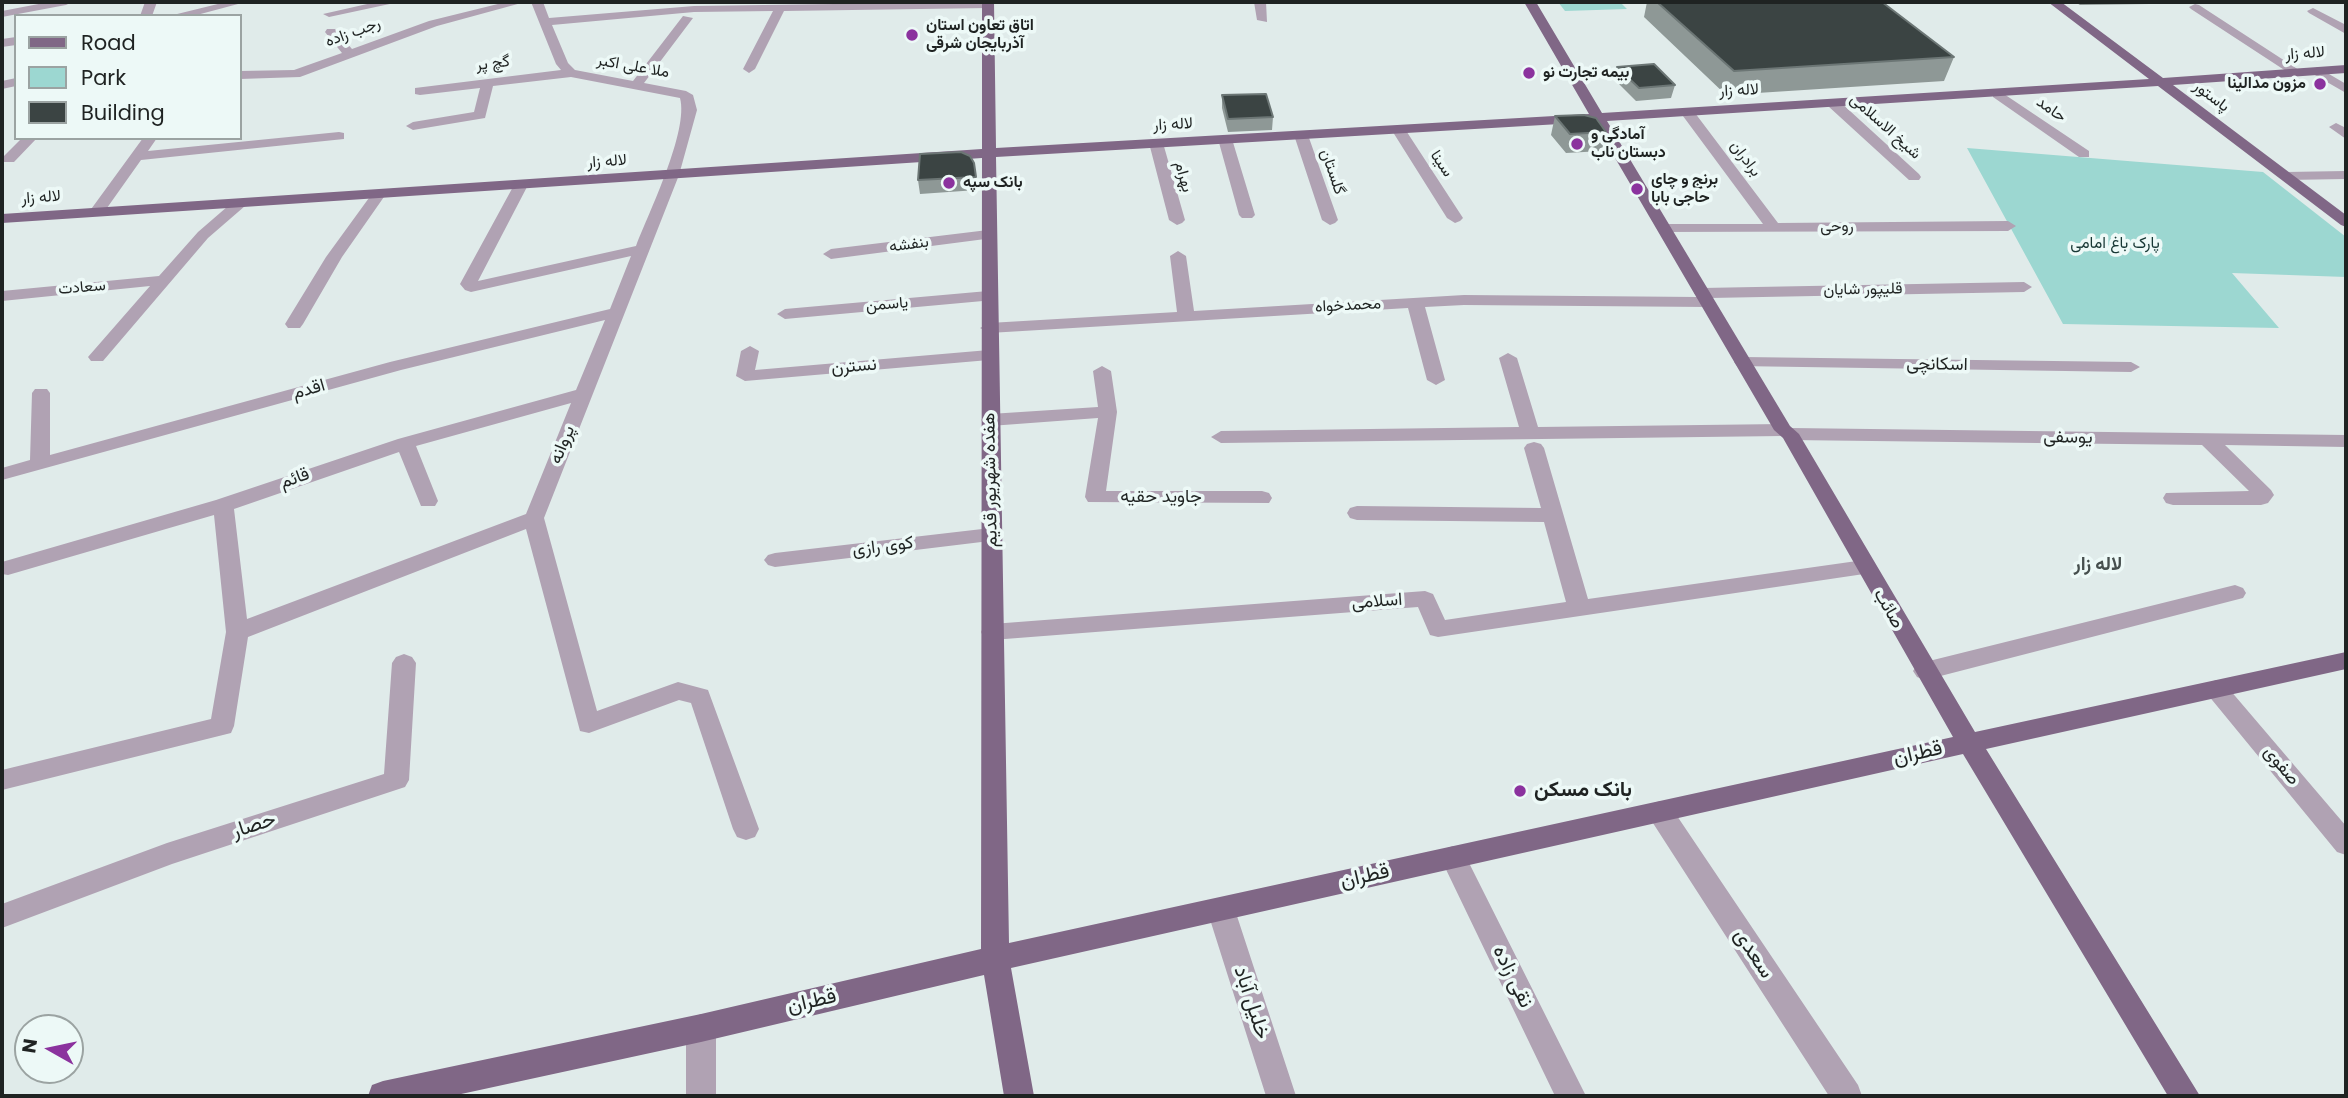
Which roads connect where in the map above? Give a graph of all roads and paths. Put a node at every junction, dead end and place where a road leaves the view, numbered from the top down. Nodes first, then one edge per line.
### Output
1 (66, 2) edge
2 (393, 2) edge
3 (519, 2) edge
4 (537, 2) edge
5 (642, 2) edge
6 (1260, 2) edge
7 (1530, 2) edge
8 (2054, 2) edge
9 (988, 3) edge
10 (232, 4) dead end
11 (827, 4) edge
12 (737, 5) edge
13 (2195, 7) dead end
14 (779, 8) junction
15 (2313, 11) dead end
16 (633, 13) junction
17 (2, 14) edge
18 (184, 14) edge
19 (329, 14) dead end
20 (687, 18) dead end
21 (1263, 20) dead end
22 (547, 22) junction
23 (2346, 30) edge
24 (331, 32) dead end
25 (349, 53) junction
26 (749, 69) dead end
27 (2346, 69) edge
28 (2317, 71) junction
29 (2295, 72) junction
30 (571, 73) junction
31 (242, 75) edge
32 (2161, 81) junction
33 (488, 82) junction
34 (637, 84) junction
35 (2346, 89) edge
36 (420, 91) dead end
37 (1998, 94) junction
38 (1833, 103) junction
39 (1687, 112) junction
40 (1599, 117) junction
41 (412, 125) dead end
42 (1398, 129) junction
43 (1301, 135) junction
44 (339, 136) dead end
45 (1225, 139) junction
46 (28, 140) edge
47 (149, 140) edge
48 (1156, 144) junction
49 (987, 153) junction
50 (2084, 154) dead end
51 (138, 156) junction
52 (9, 159) dead end
53 (672, 175) junction
54 (2346, 175) edge
55 (2286, 176) junction
56 (1914, 177) dead end
57 (521, 185) junction
58 (379, 194) junction
59 (240, 203) junction
60 (97, 212) junction
61 (1247, 215) dead end
62 (2, 218) edge
63 (1455, 218) dead end
64 (1177, 220) dead end
65 (1330, 220) dead end
66 (2346, 222) edge
67 (2008, 226) dead end
68 (1774, 228) junction
69 (1666, 229) junction
70 (988, 235) junction
71 (642, 248) junction
72 (831, 254) dead end
73 (1178, 256) dead end
74 (163, 281) junction
75 (2024, 287) dead end
76 (2, 296) edge
77 (988, 296) junction
78 (1704, 297) junction
79 (1415, 302) junction
80 (618, 312) junction
81 (785, 314) dead end
82 (1186, 316) junction
83 (294, 324) dead end
84 (989, 328) junction
85 (750, 352) dead end
86 (989, 355) junction
87 (97, 357) dead end
88 (1508, 358) dead end
89 (1743, 362) junction
90 (2131, 368) dead end
91 (1102, 371) dead end
92 (1436, 380) dead end
93 (41, 393) dead end
94 (583, 394) junction
95 (1108, 412) junction
96 (990, 420) junction
97 (1787, 432) junction
98 (1221, 438) dead end
99 (2207, 439) junction
100 (1532, 441) junction
101 (2346, 441) edge
102 (405, 443) junction
103 (40, 462) junction
104 (2, 474) edge
105 (1262, 498) dead end
106 (2173, 498) dead end
107 (428, 501) dead end
108 (223, 505) junction
109 (1357, 513) dead end
110 (1553, 515) junction
111 (534, 518) junction
112 (991, 535) junction
113 (775, 560) dead end
114 (1864, 567) junction
115 (8, 568) dead end
116 (2235, 593) dead end
117 (1579, 608) junction
118 (237, 632) junction
119 (992, 632) junction
120 (2346, 660) edge
121 (404, 663) dead end
122 (1925, 671) junction
123 (2216, 689) junction
124 (1968, 743) junction
125 (2, 780) edge
126 (1660, 812) junction
127 (746, 830) dead end
128 (2346, 844) edge
129 (1453, 857) junction
130 (1221, 910) junction
131 (2, 916) edge
132 (995, 958) junction
133 (701, 1028) junction
134 (401, 1094) edge
135 (701, 1096) edge
136 (1019, 1096) edge
137 (1281, 1096) edge
138 (1571, 1096) edge
139 (1847, 1096) edge
140 (2185, 1096) edge

1 - 17 street
2 - 19 street
3 - 25 street, رجب زاده
4 - 22 street, ملا علی اکبر
5 - 16 street
6 - 21 street
7 - 40 main road, صائب
8 - 32 main road, پاستور
9 - 11 street
9 - 49 main road, هفده شهریور قدیم
10 - 18 street
11 - 14 street
12 - 14 street
12 - 16 street
13 - 29 street
14 - 26 street
15 - 23 street
16 - 22 street
20 - 34 street
22 - 30 street, ملا علی اکبر
24 - 25 street
25 - 31 street, رجب زاده
27 - 28 main road, لاله زار
28 - 29 main road, لاله زار
28 - 35 street
29 - 32 main road, لاله زار
30 - 33 street, گچ پر
30 - 34 street, ملا علی اکبر
32 - 37 main road, لاله زار
32 - 55 main road, پاستور
33 - 36 street, گچ پر
33 - 41 street
34 - 53 street, ملا علی اکبر
37 - 38 main road, لاله زار
37 - 50 street, حامد
38 - 39 main road, لاله زار
38 - 56 street, شیخ الاسلامی
39 - 40 main road, لاله زار
39 - 68 street, برادران
40 - 42 main road, لاله زار
40 - 69 main road, صائب
42 - 43 main road, لاله زار
42 - 63 street, سینا
43 - 45 main road, لاله زار
43 - 65 street, گلستان
44 - 51 street
45 - 48 main road, لاله زار
45 - 61 street
46 - 52 street
47 - 51 street
48 - 49 main road, لاله زار
48 - 64 street, بهرام
49 - 53 main road, لاله زار
49 - 70 main road, هفده شهریور قدیم
51 - 60 street
53 - 57 main road, لاله زار
53 - 71 street, پروانه
54 - 55 street
55 - 66 main road, پاستور
57 - 58 main road, لاله زار
57 - 71 street
58 - 59 main road, لاله زار
58 - 83 street
59 - 60 main road, لاله زار
59 - 74 street
60 - 62 main road, لاله زار
67 - 68 street, روحی
68 - 69 street, روحی
69 - 78 main road, صائب
70 - 72 street, بنفشه
70 - 77 main road, هفده شهریور قدیم
71 - 80 street, پروانه
73 - 82 street
74 - 76 street, سعادت
74 - 87 street
75 - 78 street, قلیپور شایان
77 - 81 street, یاسمن
77 - 84 main road, هفده شهریور قدیم
78 - 79 street, محمدخواه
78 - 89 main road, صائب
79 - 82 street, محمدخواه
79 - 92 street
80 - 94 street, پروانه
80 - 103 street, اقدم
82 - 84 street, محمدخواه
84 - 86 main road, هفده شهریور قدیم
85 - 86 street, نسترن
86 - 96 main road, هفده شهریور قدیم
88 - 100 street
89 - 90 street, اسکانچی
89 - 97 main road, صائب
91 - 95 street
93 - 103 street
94 - 102 street, قائم
94 - 111 street, پروانه
95 - 96 street
95 - 105 street, جاوید حقیه
96 - 112 main road, هفده شهریور قدیم
97 - 99 street, یوسفی
97 - 100 street, یوسفی
97 - 114 main road, صائب
98 - 100 street, یوسفی
99 - 101 street, یوسفی
99 - 106 street
100 - 110 street
102 - 107 street
102 - 108 street, قائم
103 - 104 street, اقدم
108 - 115 street, قائم
108 - 118 street
109 - 110 street
110 - 117 street
111 - 118 street
111 - 127 street
112 - 113 street, کوی رازی
112 - 119 main road, هفده شهریور قدیم
114 - 117 street, اسلامی
114 - 122 main road, صائب
116 - 122 street
117 - 119 street, اسلامی
118 - 125 street
119 - 132 main road, هفده شهریور قدیم
120 - 123 main road, قطران
121 - 131 street, حصار
122 - 124 main road, صائب
123 - 124 main road, قطران
123 - 128 street, صفوی
124 - 126 main road, قطران
124 - 140 main road, صائب
126 - 129 main road, قطران
126 - 139 street, سعدی
129 - 130 main road, قطران
129 - 138 street, نقی زاده
130 - 132 main road, قطران
130 - 137 street, خلیل آباد
132 - 133 main road, قطران
132 - 136 main road, هفده شهریور قدیم
133 - 134 main road, قطران
133 - 135 street

